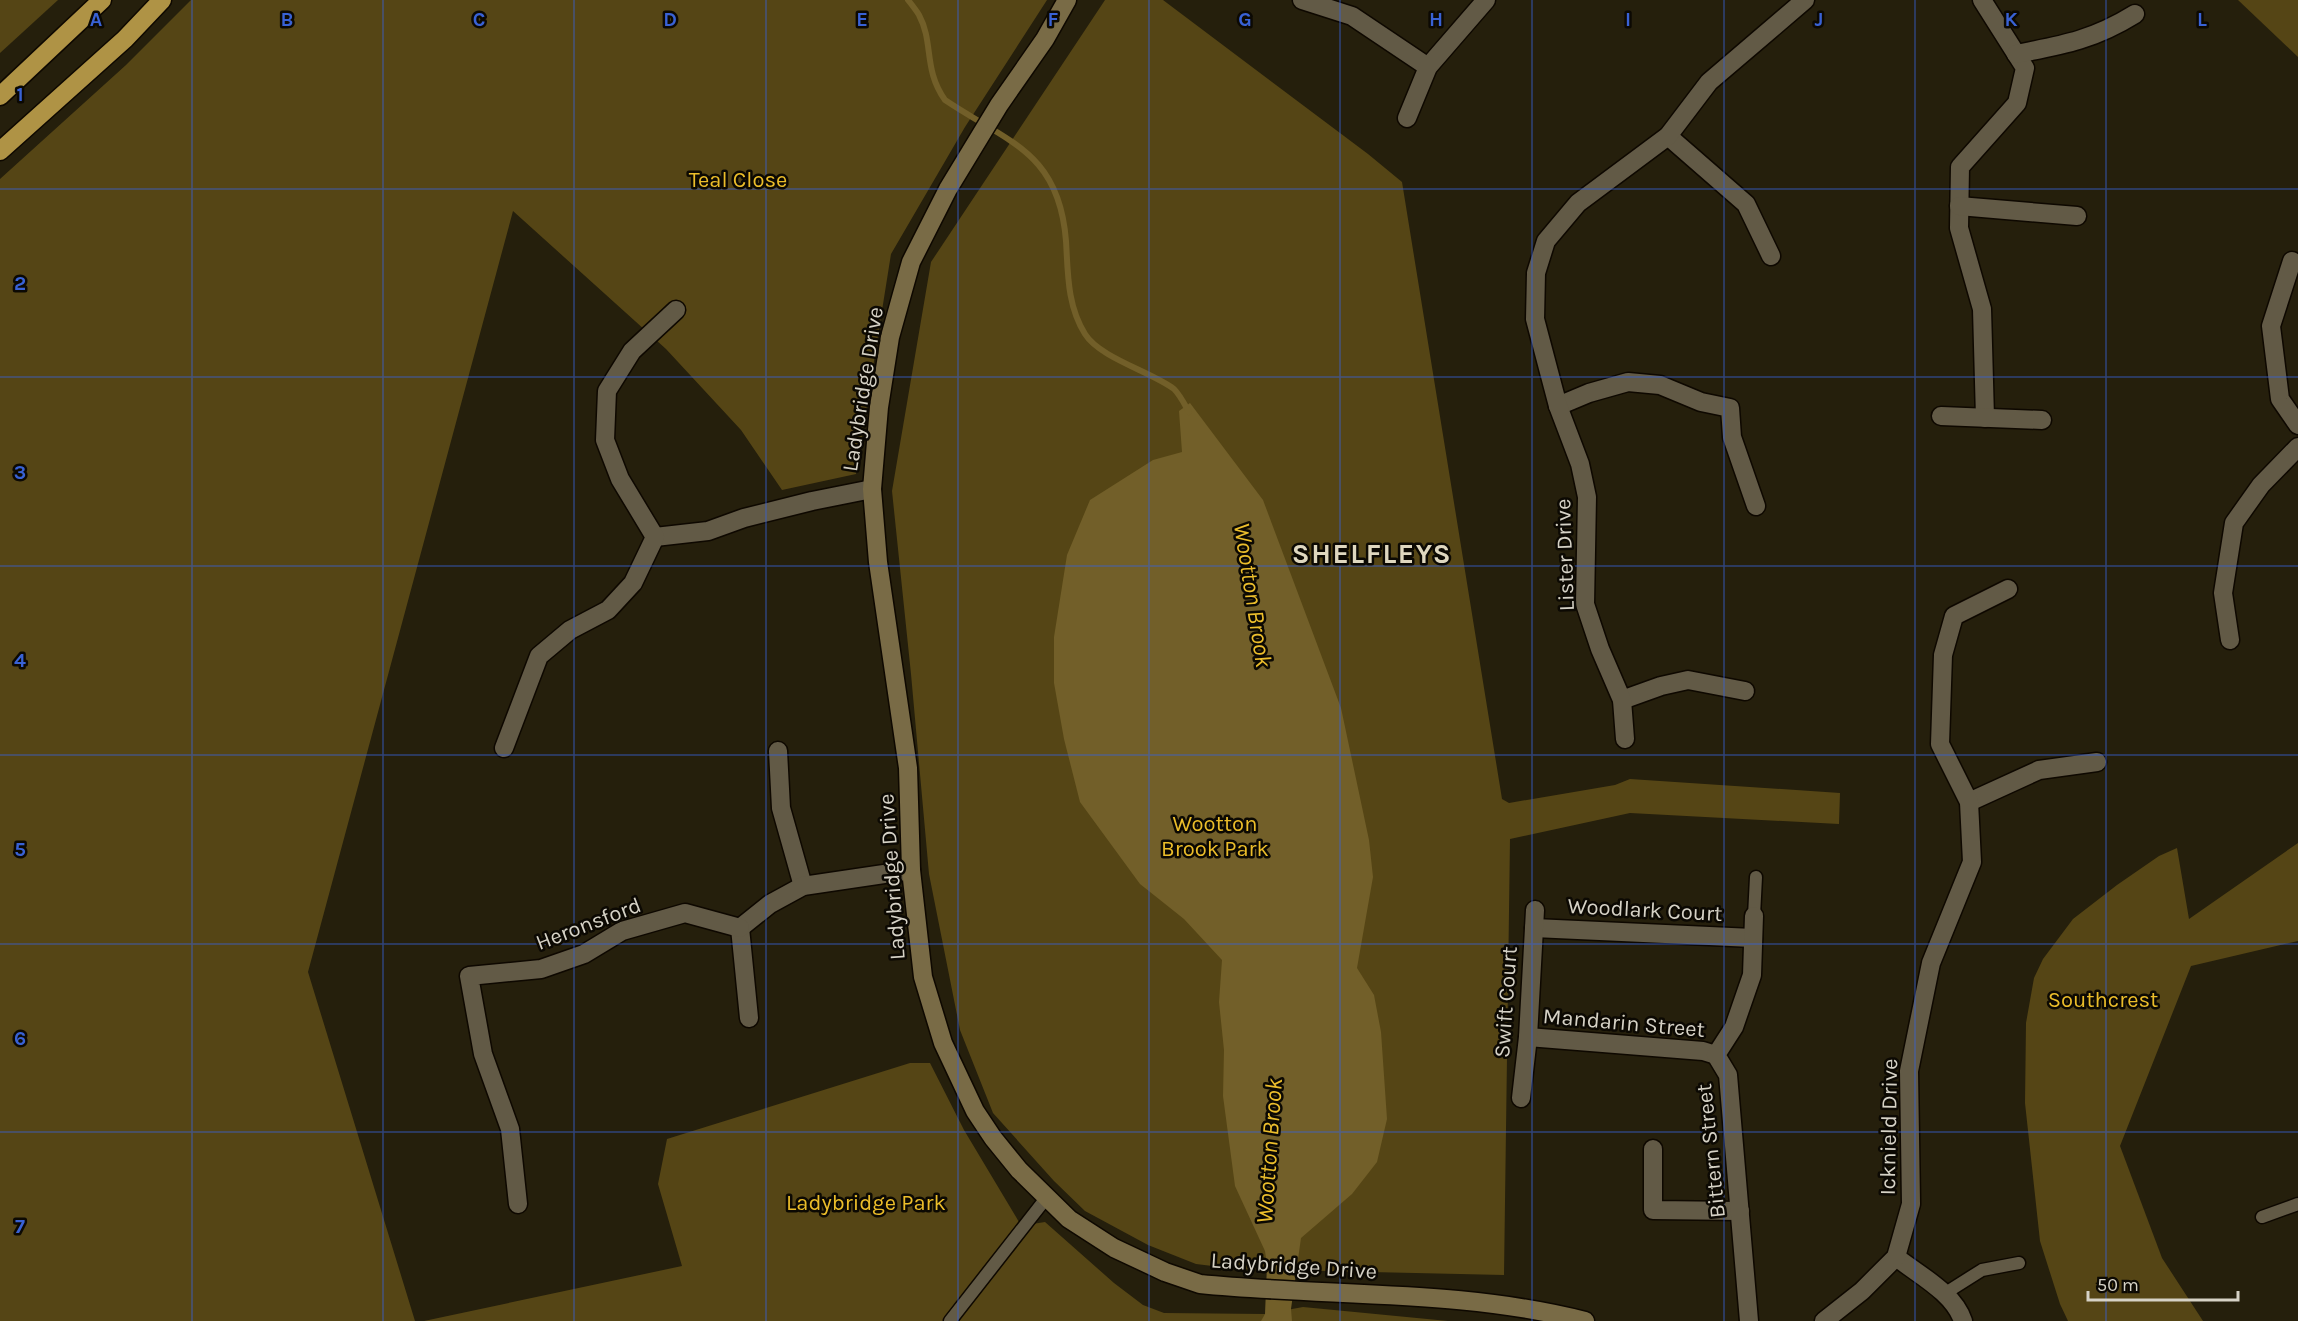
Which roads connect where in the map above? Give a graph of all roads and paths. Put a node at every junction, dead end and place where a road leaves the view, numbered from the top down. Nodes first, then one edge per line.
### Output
1 (102, 0) edge
2 (162, 0) edge
3 (1067, 0) edge
4 (1302, 0) edge
5 (1486, 0) edge
6 (1982, 0) edge
7 (1801, 1) edge
8 (2135, 14) dead end
9 (2016, 54) junction
10 (1428, 67) junction
11 (0, 96) edge
12 (1407, 118) dead end
13 (1668, 136) junction
14 (0, 151) edge
15 (1959, 206) junction
16 (2077, 216) dead end
17 (1771, 256) dead end
18 (2292, 261) dead end
19 (676, 310) dead end
20 (1558, 406) junction
21 (1941, 416) dead end
22 (1985, 418) junction
23 (2042, 420) dead end
24 (2298, 425) edge
25 (2298, 447) edge
26 (872, 489) junction
27 (1756, 506) dead end
28 (655, 537) junction
29 (2008, 590) dead end
30 (2230, 640) dead end
31 (1745, 691) dead end
32 (1622, 700) junction
33 (1625, 739) dead end
34 (504, 748) dead end
35 (778, 751) dead end
36 (2097, 762) dead end
37 (1969, 802) junction
38 (911, 870) junction
39 (1756, 877) dead end
40 (803, 886) junction
41 (1754, 916) joint
42 (1535, 919) joint
43 (740, 928) junction
44 (1753, 938) junction
45 (749, 1018) dead end
46 (1527, 1037) junction
47 (1716, 1055) junction
48 (1521, 1098) dead end
49 (1653, 1149) dead end
50 (1047, 1197) junction
51 (518, 1204) dead end
52 (2298, 1204) edge
53 (1740, 1211) junction
54 (2262, 1217) dead end
55 (1896, 1257) junction
56 (2019, 1263) dead end
57 (1944, 1294) junction
58 (950, 1321) edge
59 (1585, 1321) edge
60 (1749, 1321) edge
61 (1826, 1321) edge
62 (1963, 1321) edge

1 - 11 highway
2 - 14 highway
3 - 26 street, Ladybridge Drive
4 - 10 street
5 - 10 street
6 - 9 street
7 - 13 street, Lister Drive
8 - 9 street
9 - 15 street
10 - 12 street
13 - 17 street
13 - 20 street, Lister Drive
15 - 16 street
15 - 22 street
18 - 24 street
19 - 28 street
20 - 27 street
20 - 32 street, Lister Drive
21 - 22 street
22 - 23 street
25 - 30 street
26 - 28 street
26 - 38 street, Ladybridge Drive
28 - 34 street
29 - 37 street, Icknield Drive
31 - 32 street
32 - 33 street, Lister Drive
35 - 40 street
36 - 37 street
37 - 55 street, Icknield Drive
38 - 40 street
38 - 50 street, Ladybridge Drive
39 - 41 lane
40 - 43 street
41 - 44 street, Bittern Street
42 - 44 street, Woodlark Court
42 - 46 street, Swift Court
43 - 45 street
43 - 51 street, Heronsford
44 - 47 street, Bittern Street
46 - 47 street, Mandarin Street
46 - 48 street, Swift Court
47 - 53 street, Bittern Street
49 - 53 street
50 - 58 lane
50 - 59 street, Ladybridge Drive
52 - 54 lane
53 - 60 street, Bittern Street
55 - 57 street
55 - 61 street, Icknield Drive
56 - 57 lane
57 - 62 street

